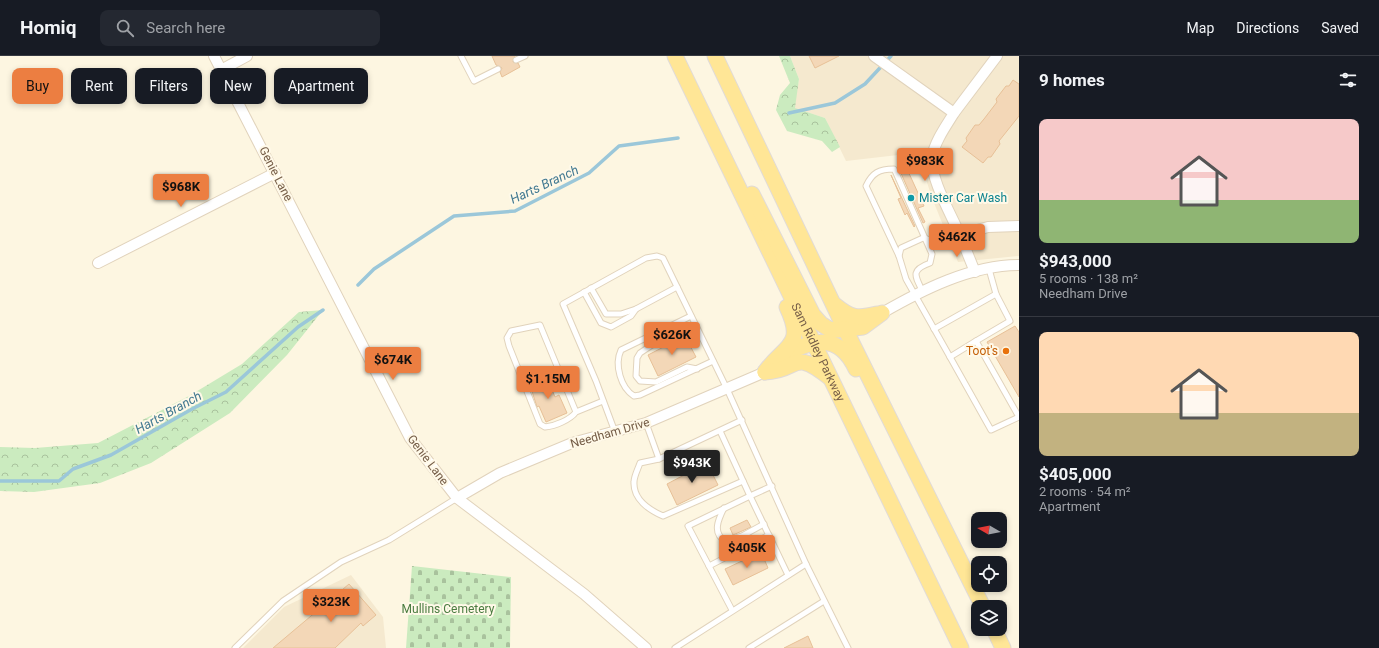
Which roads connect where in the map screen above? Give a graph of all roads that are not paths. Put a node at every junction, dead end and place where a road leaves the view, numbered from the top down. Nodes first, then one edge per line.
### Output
1 (214, 56) edge
2 (247, 56) edge
3 (461, 56) edge
4 (525, 56) edge
5 (675, 56) edge
6 (715, 56) edge
7 (997, 56) edge
8 (874, 57) edge
9 (516, 60) dead end
10 (220, 68) edge
11 (225, 68) edge
12 (498, 69) dead end
13 (239, 104) edge
14 (954, 112) junction
15 (275, 173) junction
16 (732, 174) junction
17 (1019, 226) edge
18 (960, 235) junction
19 (927, 239) junction
20 (899, 256) junction
21 (98, 263) dead end
22 (1019, 265) edge
23 (989, 270) junction
24 (975, 272) junction
25 (677, 286) junction
26 (591, 288) junction
27 (584, 292) junction
28 (919, 293) junction
29 (996, 294) junction
30 (833, 304) junction
31 (636, 309) junction
32 (882, 313) junction
33 (691, 316) junction
34 (934, 328) junction
35 (845, 329) junction
36 (656, 332) junction
37 (976, 341) junction
38 (814, 342) junction
39 (780, 356) junction
40 (950, 357) junction
41 (713, 361) junction
42 (697, 369) junction
43 (765, 372) junction
44 (831, 379) junction
45 (727, 389) junction
46 (603, 401) junction
47 (576, 412) junction
48 (1019, 417) edge
49 (742, 420) junction
50 (646, 423) junction
51 (720, 431) junction
52 (614, 432) junction
53 (659, 460) junction
54 (743, 481) junction
55 (772, 486) junction
56 (925, 489) junction
57 (750, 496) junction
58 (457, 498) junction
59 (724, 508) junction
60 (764, 524) junction
61 (769, 535) junction
62 (806, 564) junction
63 (709, 566) junction
64 (788, 575) junction
65 (980, 600) edge
66 (824, 601) junction
67 (732, 610) junction
68 (998, 636) edge
69 (1003, 647) edge
70 (235, 648) edge
71 (646, 648) edge
72 (675, 648) edge
73 (749, 648) edge
74 (848, 648) edge
75 (961, 648) edge

1 - 10 street, Genie Lane
2 - 11 street
3 - 12 lane
4 - 9 lane
5 - 16 main road, Sam Ridley Parkway
6 - 30 main road
7 - 14 street
8 - 14 street
13 - 15 street, Genie Lane
14 - 18 street
15 - 21 street
15 - 58 street, Genie Lane
16 - 35 main road
16 - 38 main road, Sam Ridley Parkway
16 - 39 main road
17 - 18 street
18 - 24 street
19 - 20 lane
19 - 20 lane
19 - 28 lane
20 - 28 lane
22 - 23 street
23 - 24 street
23 - 29 lane
24 - 28 street
25 - 26 lane
25 - 31 lane
25 - 33 lane
26 - 27 lane
26 - 31 lane
27 - 31 lane
27 - 46 lane
28 - 32 street
28 - 34 lane
29 - 34 lane
29 - 37 lane
30 - 32 main road
30 - 35 main road
32 - 35 main road
33 - 36 lane
33 - 41 lane
34 - 40 lane
35 - 56 main road
36 - 42 lane
36 - 42 lane
37 - 40 lane
37 - 48 lane
38 - 39 main road
38 - 44 main road, Sam Ridley Parkway
38 - 56 main road
39 - 43 main road
40 - 48 lane
41 - 42 lane
41 - 45 lane
43 - 44 main road
43 - 45 street, Needham Drive
44 - 75 main road, Sam Ridley Parkway
45 - 49 lane
45 - 50 street, Needham Drive
46 - 47 lane
46 - 52 lane
47 - 47 lane
49 - 51 lane
49 - 55 lane
50 - 52 street, Needham Drive
50 - 53 lane
51 - 53 lane
51 - 54 lane
52 - 58 street, Needham Drive
53 - 54 lane
54 - 57 lane
55 - 57 lane
55 - 62 lane
56 - 65 main road
57 - 59 lane
57 - 60 lane
58 - 70 lane
58 - 71 street, Genie Lane
59 - 60 lane
59 - 63 lane
60 - 61 lane
61 - 63 lane
61 - 64 lane
62 - 64 lane
62 - 66 lane
63 - 67 lane
64 - 67 lane
66 - 73 lane
66 - 74 lane
67 - 72 lane
68 - 69 main road

